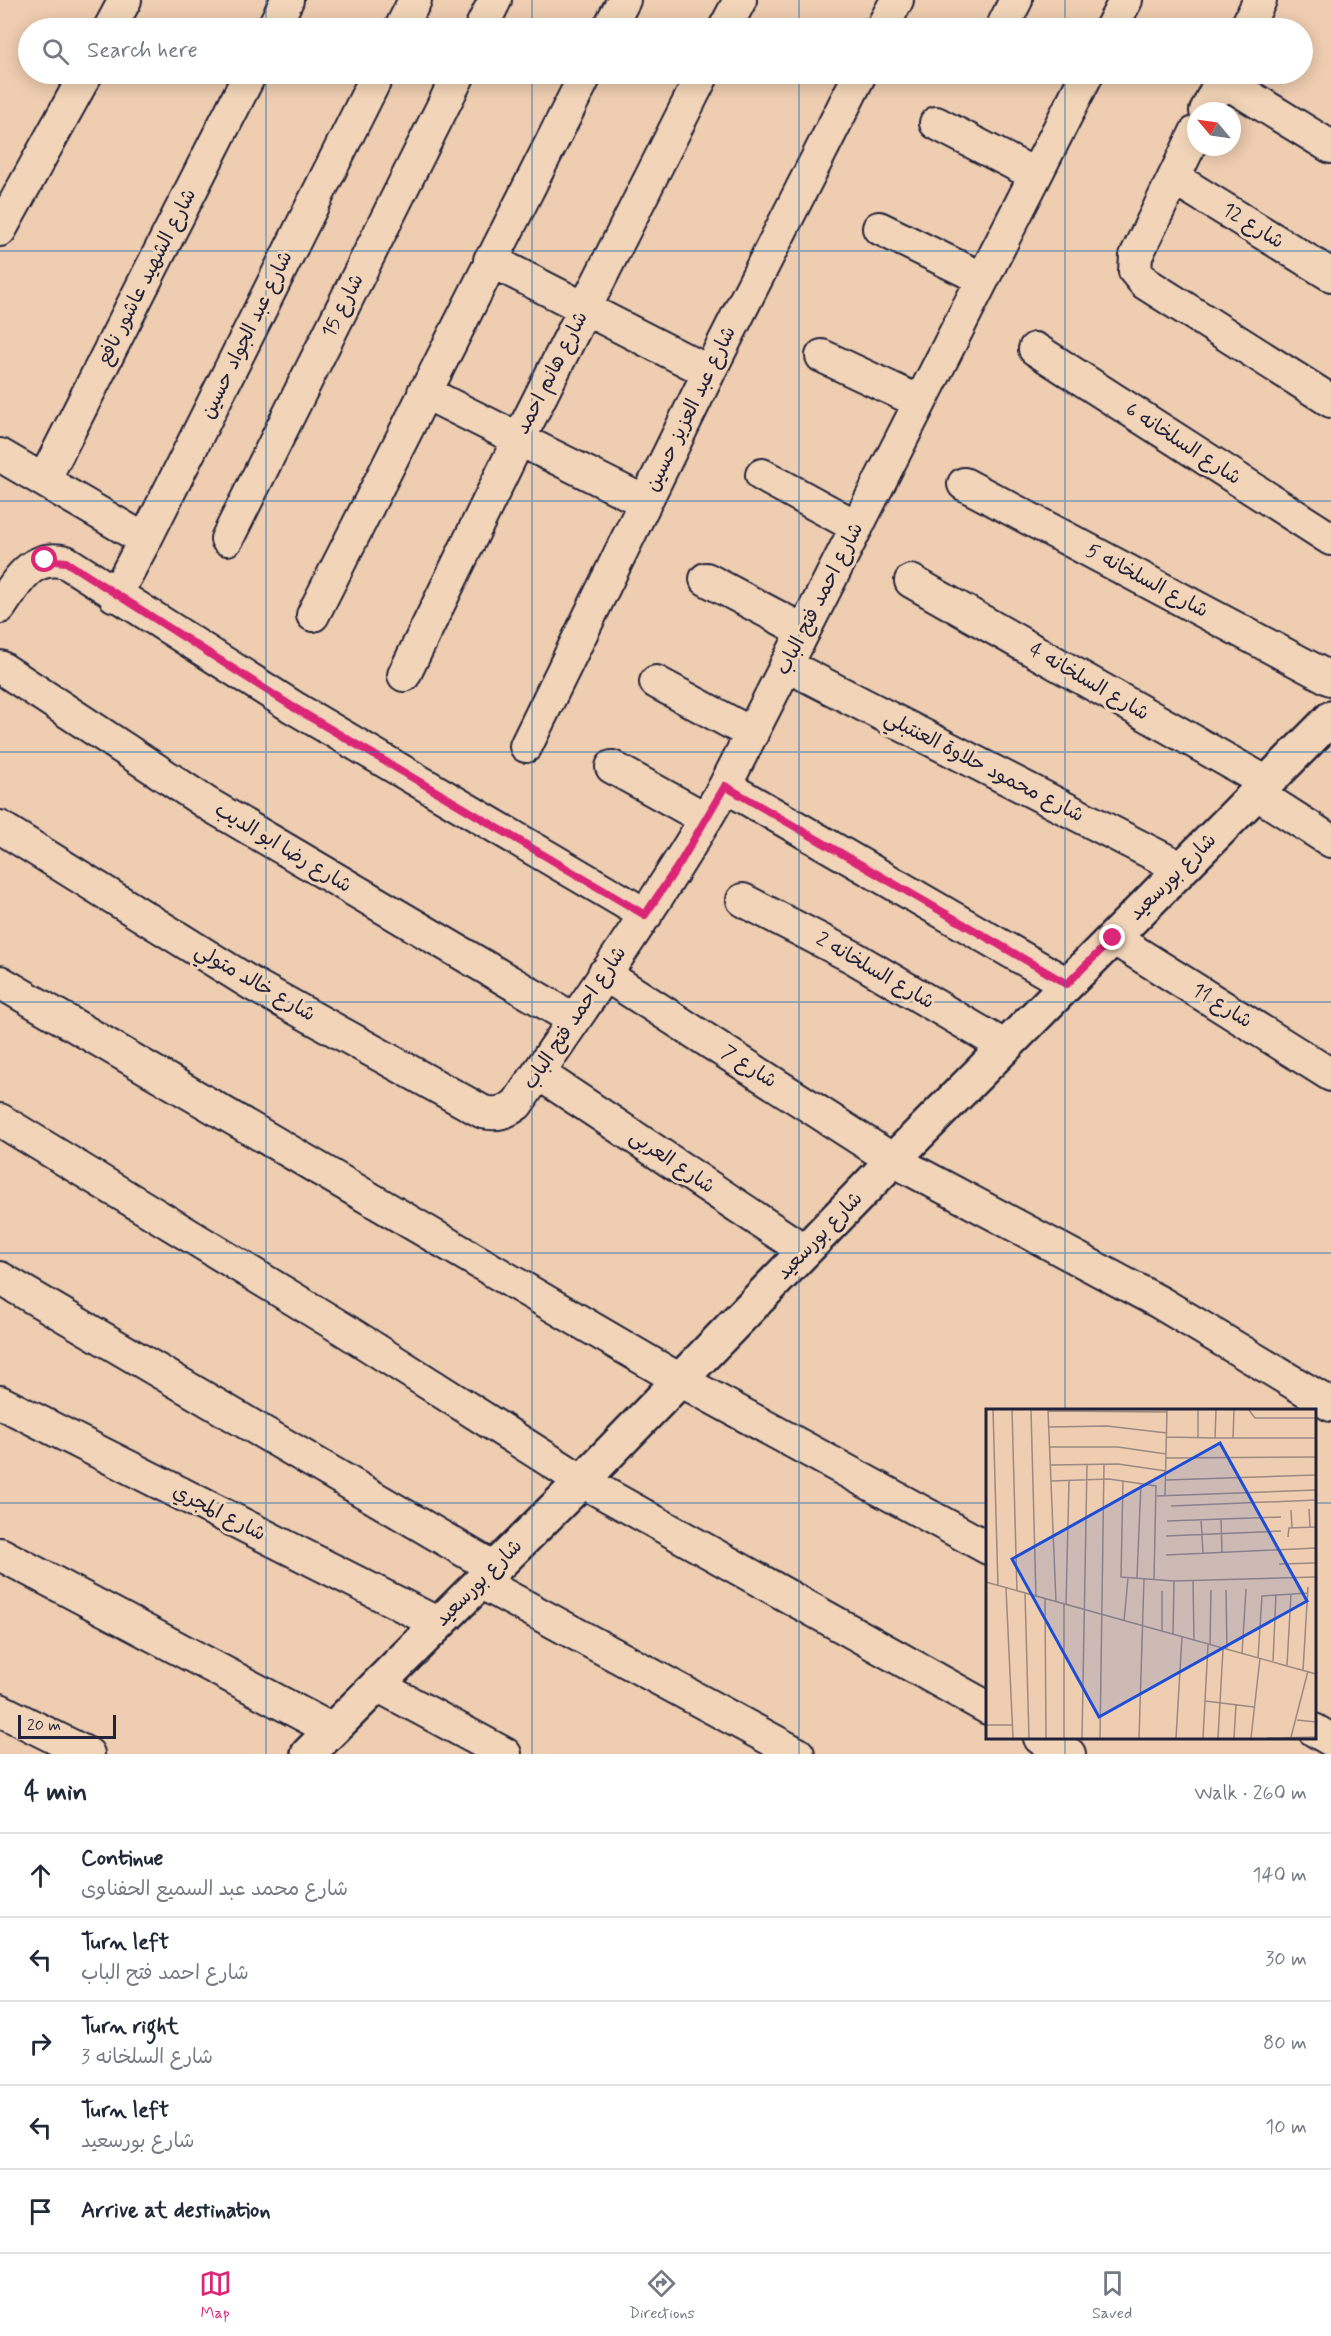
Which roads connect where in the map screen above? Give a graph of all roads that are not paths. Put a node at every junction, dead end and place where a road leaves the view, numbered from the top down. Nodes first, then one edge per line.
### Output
1 (125, 0) edge
2 (287, 0) edge
3 (416, 0) edge
4 (495, 0) edge
5 (624, 0) edge
6 (740, 0) edge
7 (897, 0) edge
8 (1016, 0) edge
9 (1126, 0) edge
10 (1260, 0) edge
11 (115, 18) edge
12 (278, 18) edge
13 (406, 18) edge
14 (486, 18) edge
15 (614, 18) edge
16 (730, 18) edge
17 (887, 18) edge
18 (1007, 18) edge
19 (1116, 18) edge
20 (1251, 18) edge
21 (80, 84) edge
22 (245, 84) edge
23 (373, 84) edge
24 (454, 84) edge
25 (581, 84) edge
26 (698, 84) edge
27 (855, 84) edge
28 (1082, 84) edge
29 (1219, 84) edge
30 (1235, 84) edge
31 (1210, 102) edge
32 (936, 123) dead end
33 (1331, 147) edge
34 (1187, 151) edge
35 (1035, 174) junction
36 (1174, 178) junction
37 (879, 228) dead end
38 (0, 230) edge
39 (490, 260) junction
40 (1331, 275) edge
41 (981, 278) junction
42 (585, 308) junction
43 (1035, 349) dead end
44 (822, 356) dead end
45 (709, 372) junction
46 (424, 392) junction
47 (1331, 401) edge
48 (920, 402) junction
49 (519, 439) junction
50 (0, 454) edge
51 (762, 475) dead end
52 (44, 480) junction
53 (964, 484) dead end
54 (645, 502) junction
55 (857, 527) junction
56 (227, 539) dead end
57 (1331, 539) edge
58 (146, 540) junction
59 (706, 579) dead end
60 (911, 580) dead end
61 (115, 596) junction
62 (0, 607) edge
63 (313, 615) dead end
64 (804, 631) junction
65 (786, 665) junction
66 (0, 667) edge
67 (404, 675) dead end
68 (1331, 678) edge
69 (656, 682) dead end
70 (1331, 718) edge
71 (752, 734) junction
72 (526, 746) dead end
73 (612, 767) dead end
74 (725, 786) junction
75 (1262, 788) junction
76 (706, 819) junction
77 (0, 827) edge
78 (1331, 841) edge
79 (1181, 868) junction
80 (743, 900) dead end
81 (645, 915) junction
82 (1113, 938) junction
83 (604, 974) junction
84 (0, 982) edge
85 (1067, 984) junction
86 (573, 1019) junction
87 (1004, 1046) junction
88 (538, 1073) junction
89 (1331, 1075) edge
90 (517, 1104) joint
91 (0, 1120) edge
92 (893, 1160) junction
93 (805, 1251) junction
94 (0, 1278) edge
95 (680, 1380) junction
96 (0, 1402) edge
97 (1331, 1405) edge
98 (582, 1481) junction
99 (986, 1547) edge
100 (0, 1554) edge
101 (487, 1575) junction
102 (439, 1624) junction
103 (377, 1685) junction
104 (986, 1707) edge
105 (0, 1710) edge
106 (332, 1730) junction
107 (1316, 1731) edge
108 (1043, 1739) edge
109 (1331, 1740) edge
110 (88, 1754) edge
111 (308, 1754) edge
112 (506, 1754) edge
113 (798, 1754) edge
114 (1069, 1754) edge

1 - 11 street
2 - 12 street
3 - 13 street
4 - 14 street
5 - 15 street
6 - 16 street
7 - 17 street
8 - 18 street
9 - 19 street
10 - 20 street
21 - 38 street
22 - 52 street, شارع الشهيد عاشور نافع
23 - 58 street, شارع عبد الجواد حسين
24 - 56 street, شارع 15
25 - 39 street
26 - 42 street, شارع هانم احمد
27 - 45 street, شارع عبد العزيز حسين
28 - 35 street, شارع احمد فتح الباب
29 - 31 street
30 - 33 street
32 - 35 street
34 - 36 street
35 - 41 street, شارع احمد فتح الباب
36 - 40 street, شارع 12
36 - 47 street
37 - 41 street
39 - 42 street
39 - 46 street
41 - 48 street, شارع احمد فتح الباب
42 - 45 street
42 - 49 street, شارع هانم احمد
43 - 57 street, شارع السلخانه 6
44 - 48 street
45 - 54 street, شارع عبد العزيز حسين
46 - 49 street
46 - 63 street
48 - 55 street, شارع احمد فتح الباب
49 - 54 street
49 - 67 street, شارع هانم احمد
50 - 52 street
51 - 55 street
52 - 58 street
53 - 68 street, شارع السلخانه 5
54 - 72 street, شارع عبد العزيز حسين
55 - 64 street, شارع احمد فتح الباب
58 - 61 street, شارع عبد الجواد حسين
59 - 64 street
60 - 75 street, شارع السلخانه 4
61 - 62 street
61 - 81 street
64 - 65 street, شارع احمد فتح الباب
65 - 71 street, شارع احمد فتح الباب
65 - 79 street, شارع محمود حلاوة العنتبلي
66 - 86 street, شارع رضا ابو الديب
69 - 71 street
70 - 75 main road, شارع بورسعيد
71 - 74 street, شارع احمد فتح الباب
73 - 76 street
74 - 76 street, شارع احمد فتح الباب
74 - 85 street
75 - 78 street, شارع السلخانه 4
75 - 79 main road, شارع بورسعيد
76 - 81 street, شارع احمد فتح الباب
77 - 90 street, شارع خالد متولي
79 - 82 main road, شارع بورسعيد
80 - 87 street, شارع السلخانه 2
81 - 83 street, شارع احمد فتح الباب
82 - 85 main road, شارع بورسعيد
82 - 89 street, شارع 11
83 - 86 street, شارع احمد فتح الباب
83 - 92 street, شارع 7
84 - 95 street
85 - 87 main road, شارع بورسعيد
86 - 88 street, شارع احمد فتح الباب
87 - 92 main road, شارع بورسعيد
88 - 90 street, شارع احمد فتح الباب
88 - 93 street, شارع العربى
91 - 98 street
92 - 93 main road, شارع بورسعيد
92 - 97 street, شارع 7
93 - 95 main road, شارع بورسعيد
94 - 101 street
95 - 98 main road, شارع بورسعيد
95 - 99 street
96 - 102 street, شارع المجري
98 - 101 main road, شارع بورسعيد
98 - 104 street
100 - 106 street
101 - 102 main road, شارع بورسعيد
101 - 113 street
102 - 103 main road, شارع بورسعيد
103 - 106 main road, شارع بورسعيد
103 - 112 street
105 - 110 street
106 - 111 main road, شارع بورسعيد
107 - 109 street
108 - 114 street

